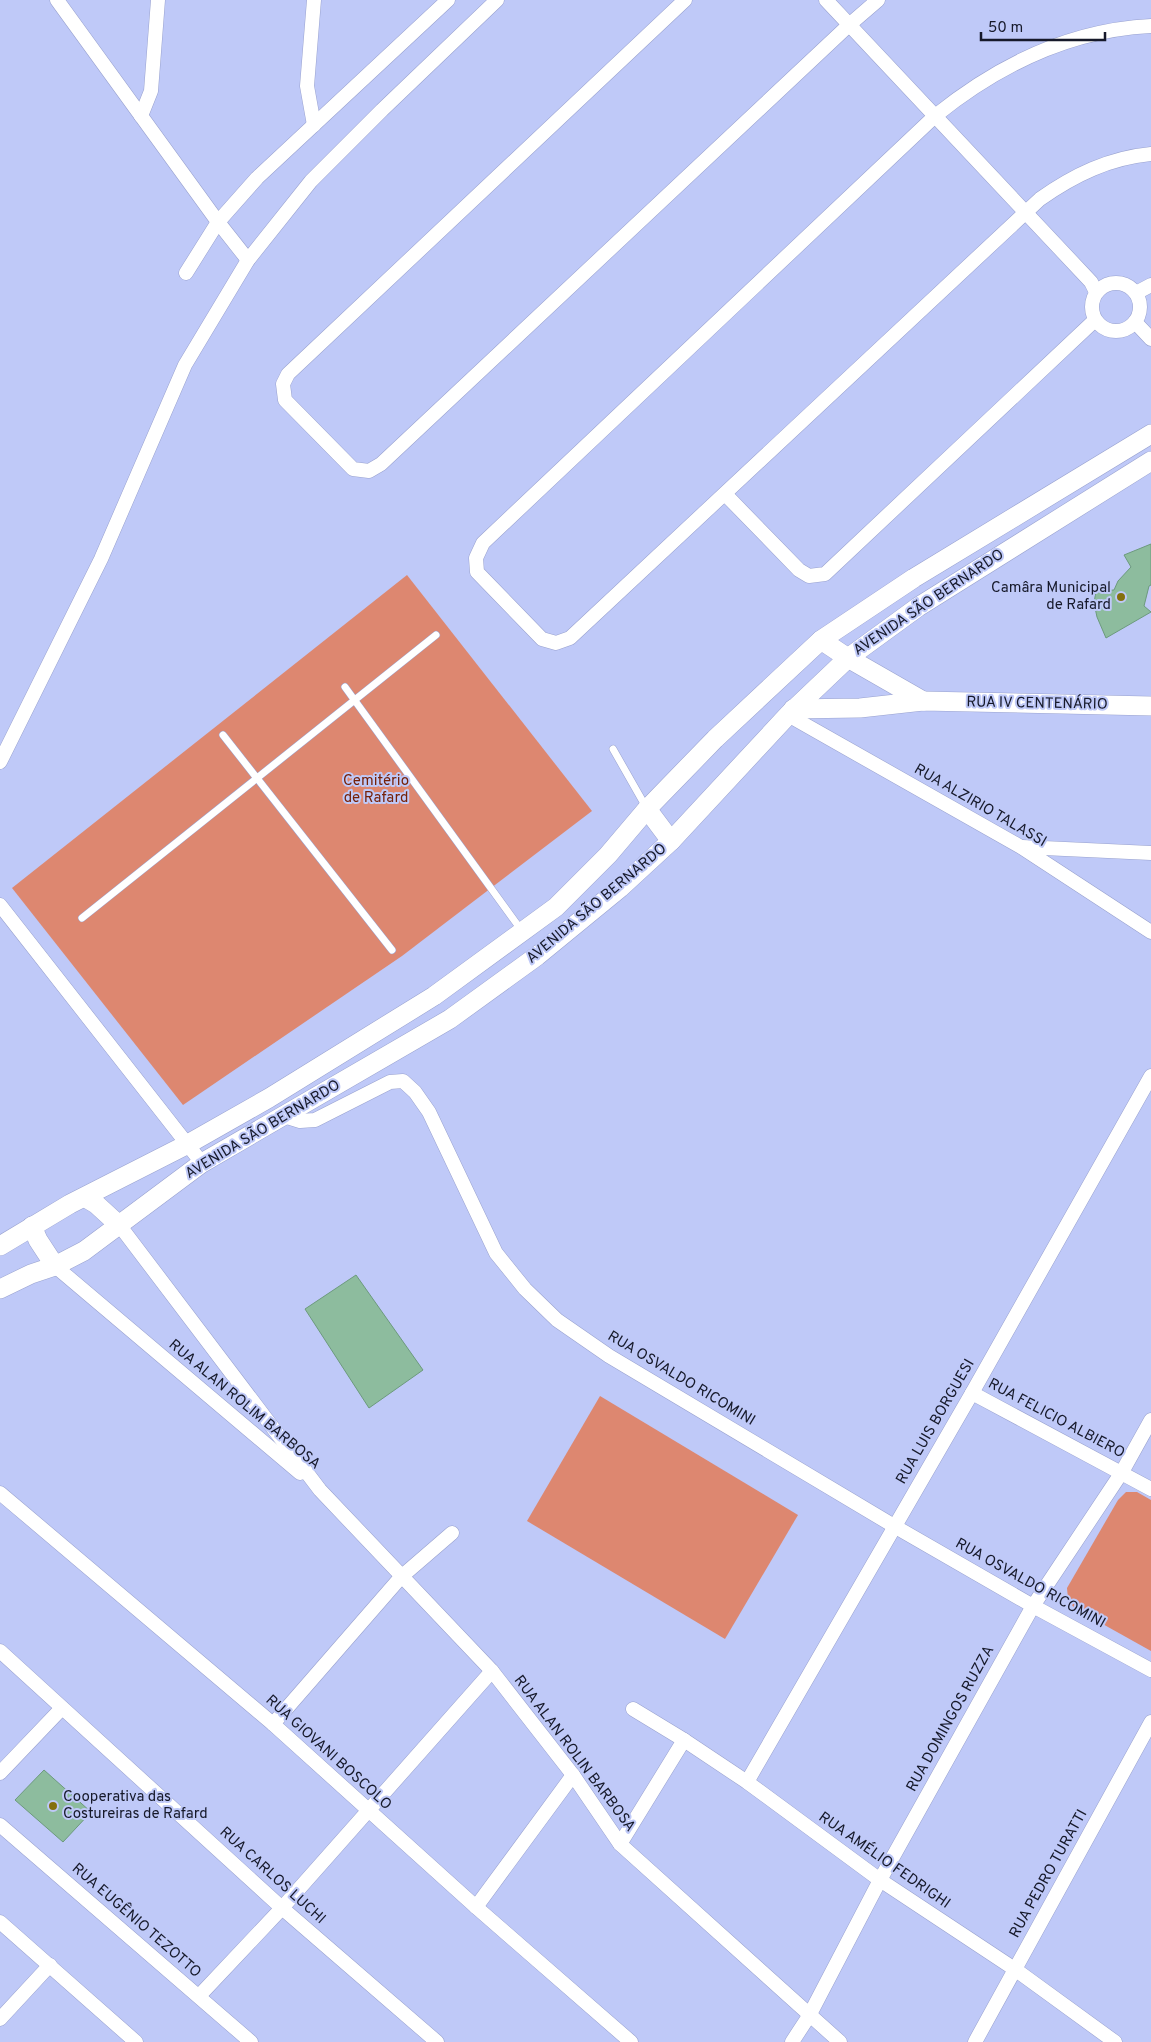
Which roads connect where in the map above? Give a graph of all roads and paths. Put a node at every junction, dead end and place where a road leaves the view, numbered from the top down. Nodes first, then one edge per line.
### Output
1 (57, 0) edge
2 (158, 0) edge
3 (314, 0) edge
4 (448, 0) edge
5 (497, 0) edge
6 (685, 0) edge
7 (826, 0) edge
8 (878, 0) edge
9 (849, 25) junction
10 (1151, 26) edge
11 (141, 116) junction
12 (935, 116) junction
13 (314, 125) junction
14 (1151, 154) edge
15 (1025, 212) junction
16 (218, 222) junction
17 (248, 260) junction
18 (186, 273) dead end
19 (1151, 285) edge
20 (1096, 292) junction
21 (1136, 293) junction
22 (1095, 320) junction
23 (1135, 322) junction
24 (1151, 339) edge
25 (1151, 434) edge
26 (1151, 461) edge
27 (725, 494) junction
28 (436, 635) dead end
29 (821, 640) junction
30 (848, 658) junction
31 (345, 687) dead end
32 (354, 700) junction
33 (923, 701) junction
34 (1151, 706) edge
35 (791, 712) junction
36 (222, 735) dead end
37 (613, 749) dead end
38 (0, 762) edge
39 (257, 778) junction
40 (648, 809) junction
41 (671, 841) junction
42 (1021, 847) junction
43 (1151, 853) edge
44 (0, 905) edge
45 (82, 918) dead end
46 (523, 931) junction
47 (1151, 932) edge
48 (392, 950) dead end
49 (434, 996) junction
50 (450, 1019) junction
51 (1151, 1076) edge
52 (284, 1116) junction
53 (188, 1144) junction
54 (202, 1163) junction
55 (86, 1198) junction
56 (32, 1226) junction
57 (120, 1226) junction
58 (0, 1246) edge
59 (55, 1266) junction
60 (0, 1289) edge
61 (972, 1393) junction
62 (1151, 1420) edge
63 (1122, 1472) junction
64 (1151, 1488) edge
65 (320, 1490) junction
66 (0, 1493) edge
67 (894, 1526) junction
68 (452, 1534) dead end
69 (401, 1577) junction
70 (1034, 1606) junction
71 (0, 1651) edge
72 (1151, 1670) edge
73 (492, 1671) junction
74 (62, 1708) junction
75 (633, 1709) dead end
76 (1151, 1722) edge
77 (273, 1724) junction
78 (684, 1740) junction
79 (0, 1773) edge
80 (573, 1775) junction
81 (746, 1782) junction
82 (368, 1809) junction
83 (0, 1825) edge
84 (620, 1844) junction
85 (880, 1880) junction
86 (476, 1907) junction
87 (282, 1908) junction
88 (0, 1922) edge
89 (50, 1965) junction
90 (1016, 1970) junction
91 (199, 1996) junction
92 (809, 2016) junction
93 (0, 2019) edge
94 (136, 2042) edge
95 (251, 2042) edge
96 (437, 2042) edge
97 (631, 2042) edge
98 (792, 2042) edge
99 (840, 2042) edge
100 (975, 2042) edge
101 (1114, 2042) edge

1 - 11 street
2 - 11 street
3 - 13 street
4 - 13 street
5 - 17 street
6 - 9 street
7 - 9 street
8 - 9 street
9 - 12 street
10 - 12 street
11 - 16 street
12 - 15 street
12 - 27 street
13 - 16 street
14 - 15 street
15 - 20 street
15 - 27 street
16 - 17 street
16 - 18 street
17 - 38 street
19 - 21 street
20 - 21 street
20 - 22 street
21 - 23 street
22 - 23 street
22 - 27 street
23 - 24 street
25 - 29 main road, AVENIDA SÃO BERNARDO
26 - 30 main road, AVENIDA SÃO BERNARDO
28 - 32 lane
29 - 30 main road, RUA IV CENTENÁRIO
29 - 40 main road, AVENIDA SÃO BERNARDO
30 - 33 main road, RUA IV CENTENÁRIO
30 - 35 main road, AVENIDA SÃO BERNARDO
31 - 32 lane
32 - 39 lane
32 - 46 lane
33 - 34 main road, RUA IV CENTENÁRIO
33 - 35 main road, RUA IV CENTENÁRIO
35 - 41 main road, AVENIDA SÃO BERNARDO
35 - 42 street, RUA ALZIRIO TALASSI
36 - 39 lane
37 - 40 lane
39 - 45 lane
39 - 48 lane
40 - 41 main road
40 - 46 main road, AVENIDA SÃO BERNARDO
41 - 50 main road, AVENIDA SÃO BERNARDO
42 - 43 street
42 - 47 street, RUA ALZIRIO TALASSI
44 - 53 street
46 - 49 main road, AVENIDA SÃO BERNARDO
49 - 50 main road
49 - 53 main road, AVENIDA SÃO BERNARDO
50 - 52 main road, AVENIDA SÃO BERNARDO
51 - 61 street, RUA LUIS BORGUESI
52 - 54 main road, AVENIDA SÃO BERNARDO
52 - 67 street, RUA OSVALDO RICOMINI
53 - 54 street
53 - 55 main road, AVENIDA SÃO BERNARDO
54 - 57 main road, AVENIDA SÃO BERNARDO
55 - 56 main road, AVENIDA SÃO BERNARDO
55 - 57 main road
56 - 58 main road, AVENIDA SÃO BERNARDO
56 - 59 main road
57 - 59 main road, AVENIDA SÃO BERNARDO
57 - 65 street, RUA ALAN ROLIM BARBOSA
59 - 60 main road, AVENIDA SÃO BERNARDO
59 - 65 street, RUA ALAN ROLIM BARBOSA
61 - 63 street, RUA FELICIO ALBIERO
61 - 67 street, RUA LUIS BORGUESI
62 - 63 street, RUA DOMINGOS RUZZA
63 - 64 street, RUA FELICIO ALBIERO
63 - 70 street, RUA DOMINGOS RUZZA
65 - 69 street, RUA ALAN ROLIN BARBOSA
66 - 77 street, RUA GIOVANI BOSCOLO
67 - 70 street, RUA OSVALDO RICOMINI
67 - 81 street, RUA LUIS BORGUESI
68 - 69 street
69 - 73 street, RUA ALAN ROLIN BARBOSA
69 - 77 street
70 - 72 street, RUA OSVALDO RICOMINI
70 - 85 street, RUA DOMINGOS RUZZA
71 - 74 street, RUA CARLOS LUCHI
73 - 80 street, RUA ALAN ROLIN BARBOSA
73 - 82 street
74 - 79 street
74 - 87 street, RUA CARLOS LUCHI
75 - 78 street, RUA AMÉLIO FEDRIGHI
76 - 90 street, RUA PEDRO TURATTI
77 - 82 street, RUA GIOVANI BOSCOLO
78 - 81 street, RUA AMÉLIO FEDRIGHI
78 - 84 street
80 - 84 street, RUA ALAN ROLIN BARBOSA
80 - 86 street
81 - 85 street, RUA AMÉLIO FEDRIGHI
82 - 86 street, RUA GIOVANI BOSCOLO
82 - 87 street
83 - 91 street, RUA EUGÊNIO TEZOTTO
84 - 92 street, RUA ALAN ROLIN BARBOSA
85 - 90 street, RUA AMÉLIO FEDRIGHI
85 - 92 street, RUA DOMINGOS RUZZA
86 - 97 street, RUA GIOVANI BOSCOLO
87 - 91 street
87 - 96 street, RUA CARLOS LUCHI
88 - 89 street
89 - 93 street
89 - 94 street
90 - 100 street, RUA PEDRO TURATTI
90 - 101 street, RUA AMÉLIO FEDRIGHI
91 - 95 street, RUA EUGÊNIO TEZOTTO
92 - 98 street, RUA DOMINGOS RUZZA
92 - 99 street, RUA ALAN ROLIN BARBOSA

